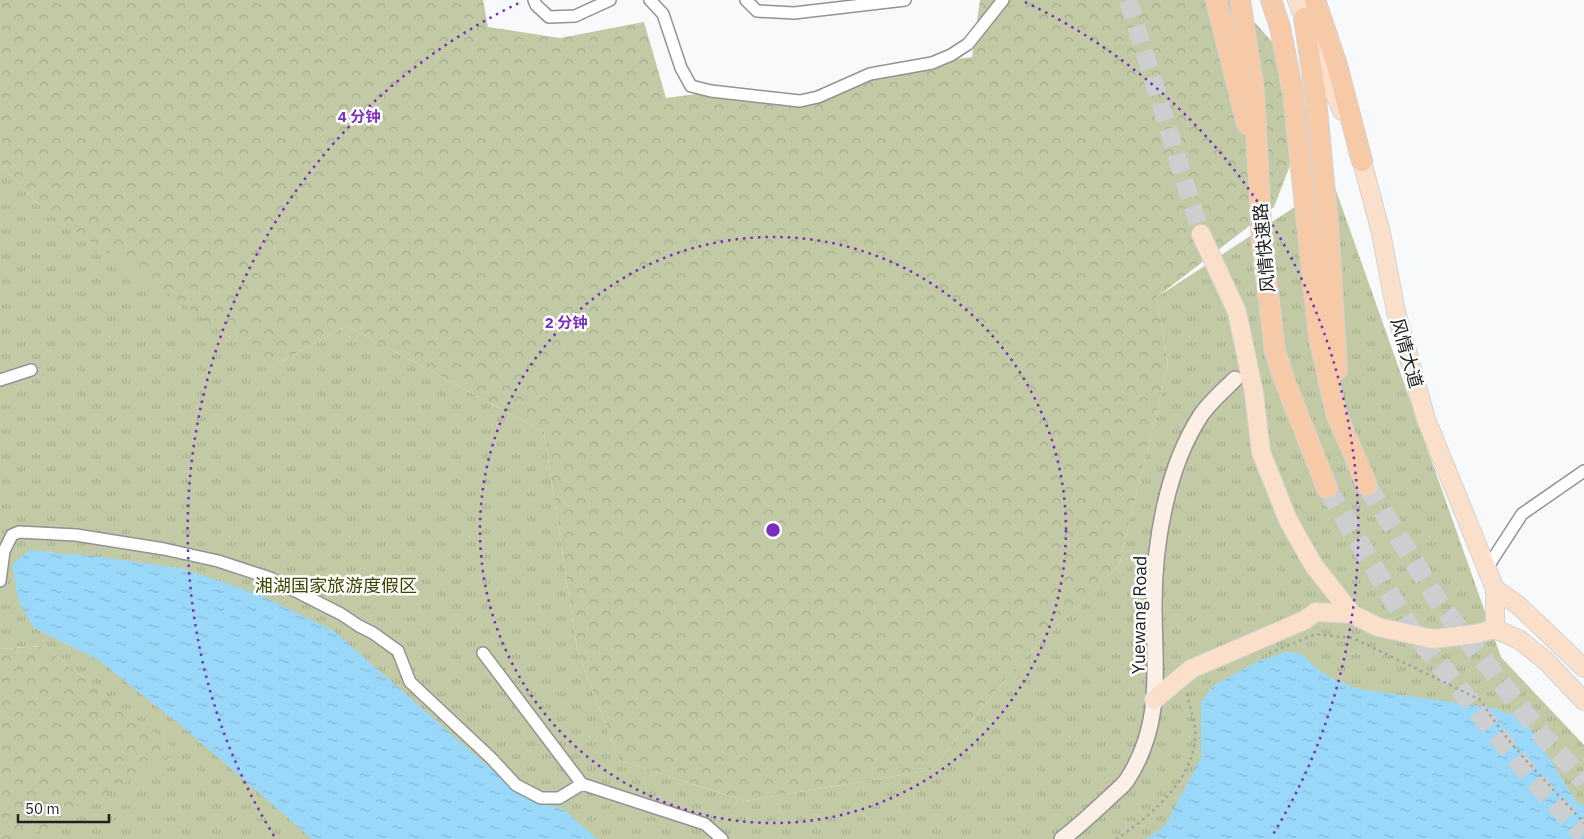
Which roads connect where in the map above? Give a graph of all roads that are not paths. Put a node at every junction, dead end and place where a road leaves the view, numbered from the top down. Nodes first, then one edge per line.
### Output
1 (534, 0) edge
2 (610, 0) edge
3 (650, 0) edge
4 (746, 0) edge
5 (905, 0) edge
6 (1003, 0) edge
7 (1216, 0) edge
8 (1240, 0) edge
9 (1271, 0) edge
10 (1315, 0) edge
11 (1300, 9) edge
12 (1362, 161) junction
13 (1258, 170) junction
14 (1201, 234) tunnel mouth
15 (31, 370) dead end
16 (1234, 379) dead end
17 (0, 380) edge
18 (1584, 471) edge
19 (1326, 488) tunnel mouth
20 (1314, 566) junction
21 (1486, 568) junction
22 (0, 581) edge
23 (1495, 589) junction
24 (1352, 614) junction
25 (1311, 616) junction
26 (1495, 630) junction
27 (483, 653) dead end
28 (1584, 668) edge
29 (1154, 700) junction
30 (1584, 701) edge
31 (582, 784) junction
32 (722, 839) edge
33 (1062, 839) edge

1 - 2 street
3 - 6 street
4 - 5 street
7 - 13 highway
8 - 13 highway, 风情快速路
9 - 11 highway
10 - 12 highway
11 - 12 main road, 风情大道
12 - 21 main road, 风情大道
13 - 19 highway, 风情快速路
14 - 20 main road
15 - 17 street
16 - 29 main road, Yuewang Road
18 - 21 street
20 - 24 main road
20 - 25 main road
21 - 23 main road, 风情大道
22 - 31 street
23 - 26 main road
23 - 28 main road
24 - 25 main road
24 - 26 main road
25 - 29 main road
26 - 30 main road
27 - 31 street
29 - 33 main road, Yuewang Road
31 - 32 street

